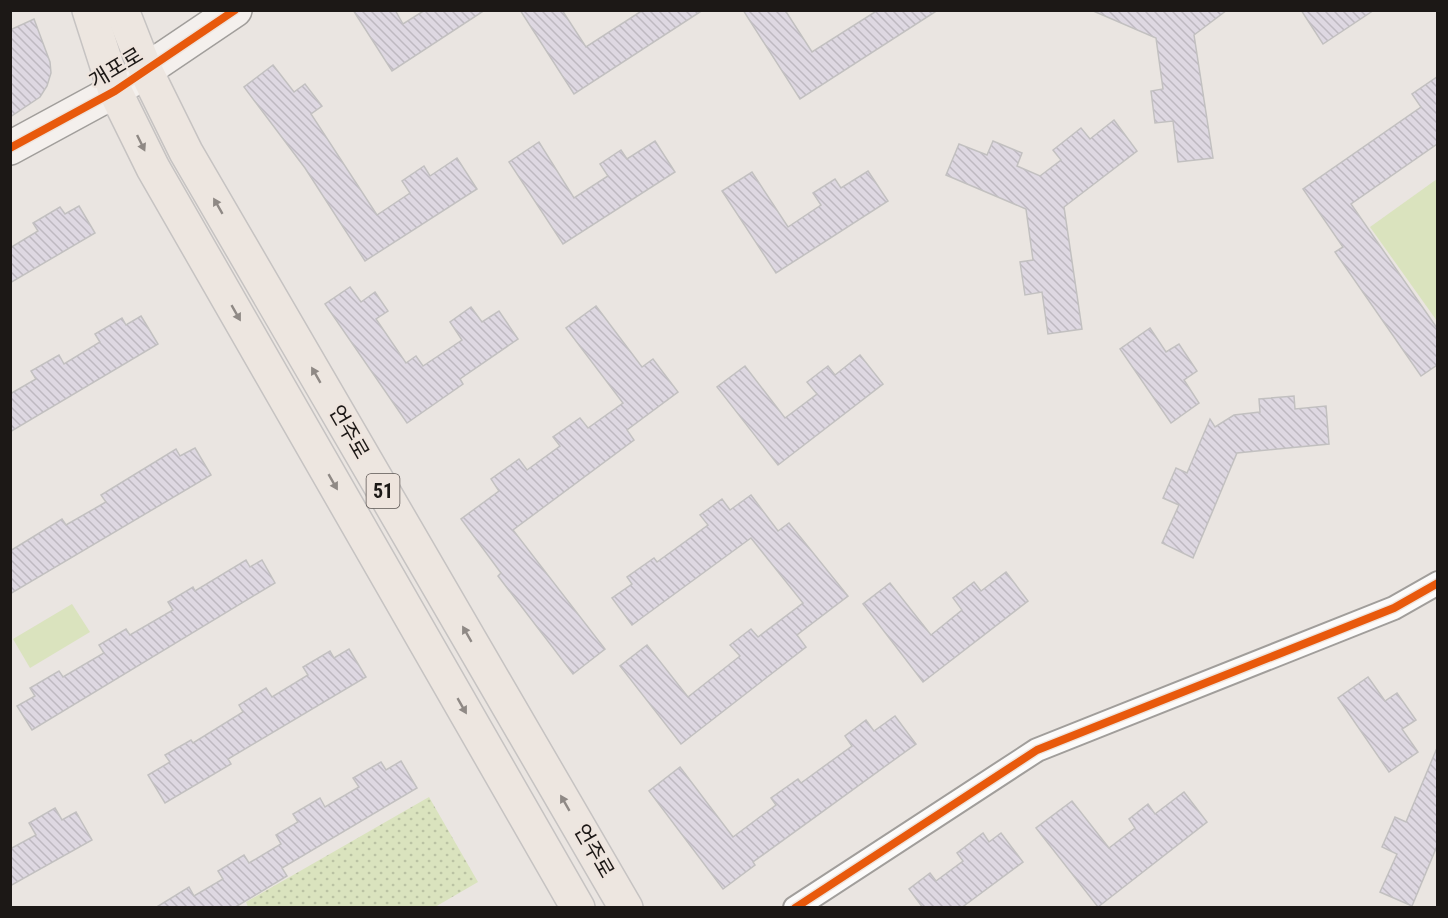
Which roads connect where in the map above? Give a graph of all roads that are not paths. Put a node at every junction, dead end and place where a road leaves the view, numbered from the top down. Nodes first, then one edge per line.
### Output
1 (89, 10) edge
2 (122, 10) edge
3 (235, 10) edge
4 (146, 71) junction
5 (115, 91) junction
6 (10, 148) edge
7 (1437, 583) edge
8 (578, 908) edge
9 (626, 908) edge
10 (795, 908) edge

1 - 5 main road, 언주로 / 51
2 - 4 main road, 언주로 / 51
3 - 4 street, 개포로
4 - 5 street, 개포로
9 -> 4 main road, 언주로 / 51
5 - 6 street, 개포로
5 -> 8 main road, 언주로 / 51
7 - 10 street

